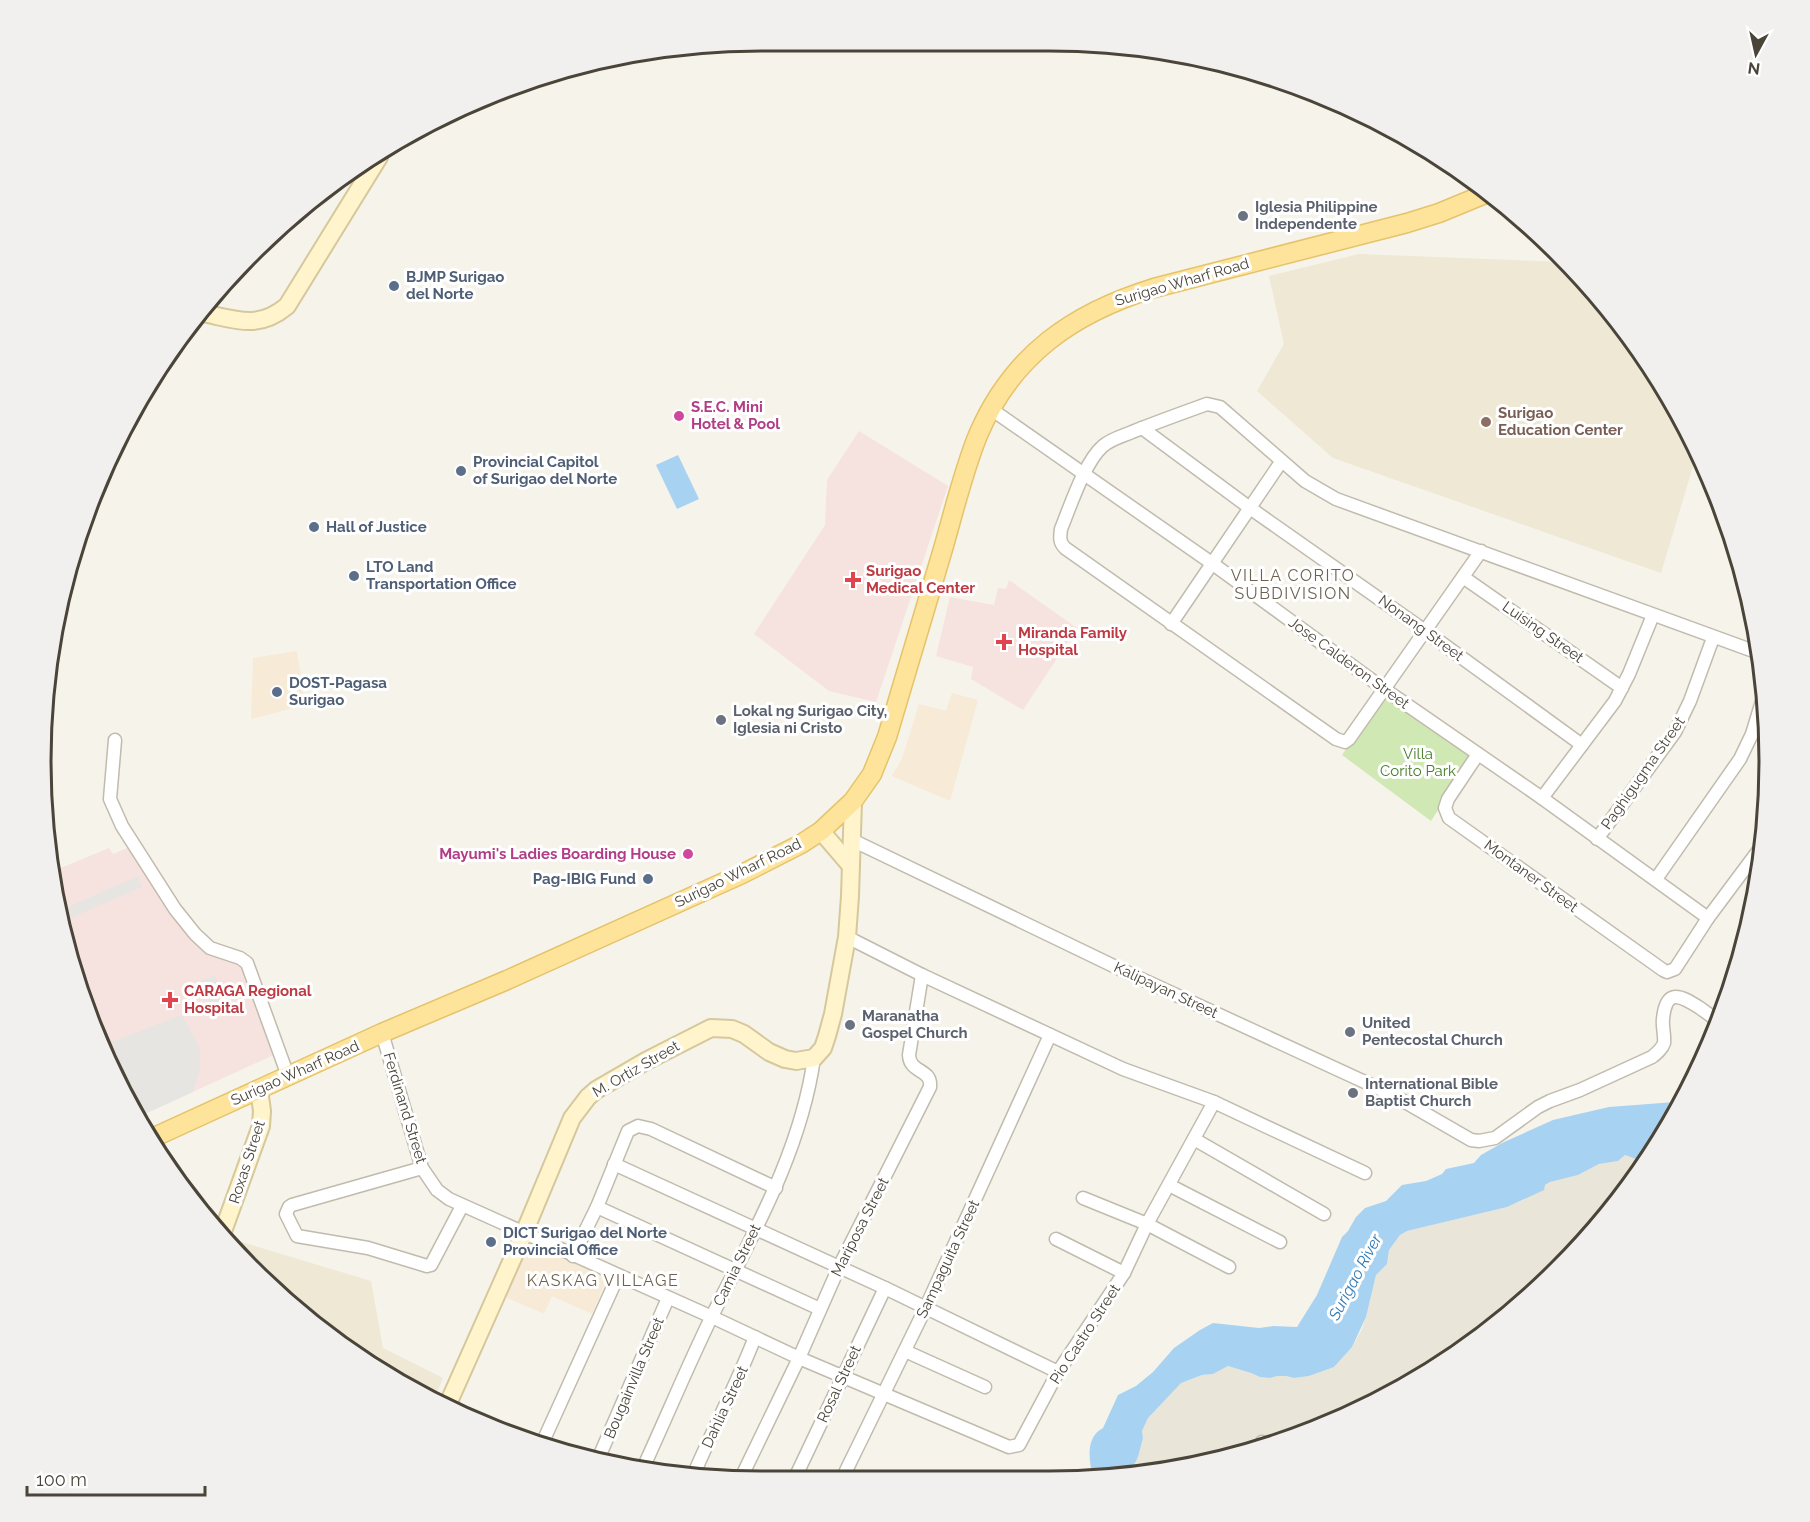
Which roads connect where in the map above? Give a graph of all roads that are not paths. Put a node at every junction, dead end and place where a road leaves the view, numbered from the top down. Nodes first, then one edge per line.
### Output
1 (373, 167) edge
2 (1479, 197) edge
3 (209, 315) edge
4 (991, 409) junction
5 (1142, 428) junction
6 (1281, 462) junction
7 (1084, 474) junction
8 (1250, 508) junction
9 (1481, 551) junction
10 (1212, 564) junction
11 (1463, 577) junction
12 (1653, 615) junction
13 (1171, 624) junction
14 (1425, 631) junction
15 (1713, 638) junction
16 (1750, 650) edge
17 (1622, 688) junction
18 (1384, 689) junction
19 (1757, 716) edge
20 (114, 740) dead end
21 (1582, 745) junction
22 (1478, 754) junction
23 (1542, 798) junction
24 (853, 801) junction
25 (821, 831) junction
26 (1597, 839) junction
27 (852, 840) junction
28 (1752, 859) edge
29 (851, 866) junction
30 (1656, 879) junction
31 (1708, 918) junction
32 (847, 937) junction
33 (922, 975) junction
34 (1711, 1016) edge
35 (382, 1034) junction
36 (1050, 1035) junction
37 (814, 1058) junction
38 (288, 1076) junction
39 (259, 1089) junction
40 (1214, 1102) junction
41 (158, 1134) edge
42 (1194, 1139) junction
43 (614, 1164) junction
44 (422, 1168) junction
45 (1365, 1173) dead end
46 (1169, 1185) junction
47 (776, 1188) junction
48 (1083, 1198) dead end
49 (462, 1206) junction
50 (597, 1207) junction
51 (1324, 1214) dead end
52 (1147, 1224) junction
53 (225, 1226) edge
54 (755, 1228) junction
55 (524, 1233) junction
56 (1056, 1239) dead end
57 (1280, 1242) dead end
58 (573, 1256) junction
59 (1229, 1266) dead end
60 (839, 1268) junction
61 (736, 1271) junction
62 (1124, 1273) junction
63 (618, 1276) junction
64 (885, 1288) junction
65 (668, 1298) junction
66 (926, 1307) junction
67 (820, 1309) junction
68 (712, 1317) junction
69 (756, 1337) junction
70 (905, 1351) junction
71 (799, 1358) junction
72 (1058, 1372) junction
73 (842, 1376) junction
74 (985, 1387) dead end
75 (883, 1393) junction
76 (450, 1399) edge
77 (545, 1437) edge
78 (601, 1452) edge
79 (646, 1461) edge
80 (697, 1467) edge
81 (745, 1470) edge
82 (798, 1471) edge
83 (845, 1471) edge

1 - 3 street
2 - 4 main road, Surigao Wharf Road
4 - 7 street, Jose Calderon Street
4 - 24 main road, Surigao Wharf Road
5 - 6 street
5 - 7 street
5 - 8 street, Nonang Street
6 - 8 street
6 - 9 street
7 - 10 street, Jose Calderon Street
7 - 13 street
8 - 10 street
8 - 14 street, Nonang Street
9 - 11 street
9 - 12 street
10 - 13 street
10 - 18 street, Jose Calderon Street
11 - 14 street
11 - 17 street, Luising Street
12 - 15 street
12 - 17 street
13 - 18 street
14 - 18 street
14 - 21 street, Nonang Street
15 - 16 street
15 - 26 street, Paghigugma Street
17 - 21 street
18 - 22 street, Jose Calderon Street
19 - 30 street
20 - 38 street
21 - 23 street
22 - 23 street, Jose Calderon Street
22 - 31 street, Montaner Street
23 - 26 street, Jose Calderon Street
24 - 25 main road, Surigao Wharf Road
24 - 27 street
25 - 29 street
25 - 35 main road, Surigao Wharf Road
26 - 30 street, Jose Calderon Street
27 - 29 street
27 - 34 street, Kalipayan Street
28 - 31 street
29 - 32 street
30 - 31 street, Jose Calderon Street
32 - 33 street
32 - 37 street
33 - 36 street
33 - 60 street, Mariposa Street
35 - 38 main road, Surigao Wharf Road
35 - 44 street, Ferdinand Street
36 - 40 street
36 - 66 street, Sampaguita Street
37 - 47 street, Camia Street
37 - 55 street, M. Ortiz Street
38 - 39 main road, Surigao Wharf Road
39 - 41 main road, Surigao Wharf Road
39 - 53 street, Roxas Street
40 - 42 street, Pio Castro Street
40 - 45 street
42 - 46 street, Pio Castro Street
42 - 51 street
43 - 47 street
43 - 50 street
43 - 54 street
44 - 49 street, Ferdinand Street
44 - 49 street
46 - 52 street, Pio Castro Street
46 - 57 street
47 - 54 street, Camia Street
48 - 52 street
49 - 55 street, Ferdinand Street
50 - 58 street
50 - 61 street
52 - 59 street
52 - 62 street, Pio Castro Street
54 - 60 street
54 - 61 street, Camia Street
55 - 58 street, Pio Castro Street
55 - 76 street, M. Ortiz Street
56 - 62 street
58 - 63 street, Pio Castro Street
60 - 64 street
60 - 67 street, Mariposa Street
61 - 67 street
61 - 68 street, Camia Street
62 - 72 street, Pio Castro Street
63 - 65 street, Pio Castro Street
63 - 77 street
64 - 66 street
64 - 73 street, Rosal Street
65 - 68 street, Pio Castro Street
65 - 78 street, Bougainvilla Street
66 - 70 street, Sampaguita Street
66 - 72 street
67 - 71 street, Mariposa Street
68 - 69 street, Pio Castro Street
68 - 79 street, Camia Street
69 - 71 street, Pio Castro Street
69 - 80 street, Dahlia Street
70 - 74 street
70 - 75 street, Sampaguita Street
71 - 73 street, Pio Castro Street
71 - 81 street, Mariposa Street
72 - 75 street, Pio Castro Street
73 - 75 street, Pio Castro Street
73 - 82 street, Rosal Street
75 - 83 street, Sampaguita Street

